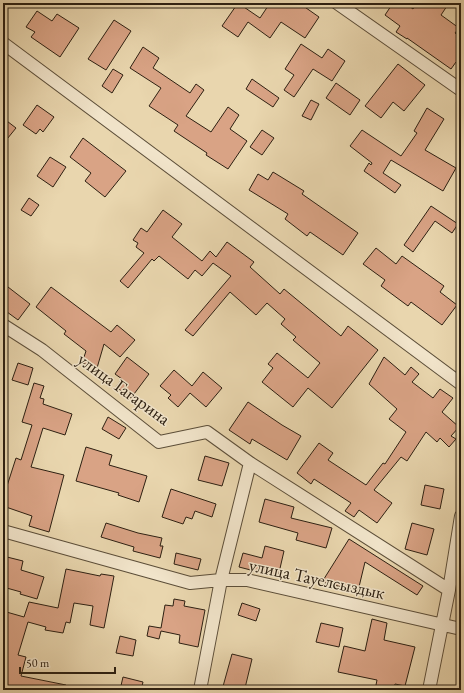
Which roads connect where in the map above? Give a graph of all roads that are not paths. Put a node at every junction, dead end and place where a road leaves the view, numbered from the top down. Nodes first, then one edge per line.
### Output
1 (337, 3) edge
2 (3, 43) edge
3 (461, 90) edge
4 (3, 325) edge
5 (461, 384) edge
6 (250, 463) junction
7 (461, 516) edge
8 (3, 531) edge
9 (221, 580) junction
10 (449, 590) junction
11 (442, 625) junction
12 (461, 629) edge
13 (200, 690) edge
14 (429, 690) edge

1 - 3 street
2 - 5 street
4 - 6 street, улица Гагарина
6 - 9 street
6 - 10 street, улица Гагарина
7 - 10 street
8 - 9 street, улица Тауелсыздык
9 - 11 street, улица Тауелсыздык
9 - 13 street
10 - 11 street
11 - 12 street, улица Тауелсыздык
11 - 14 street

